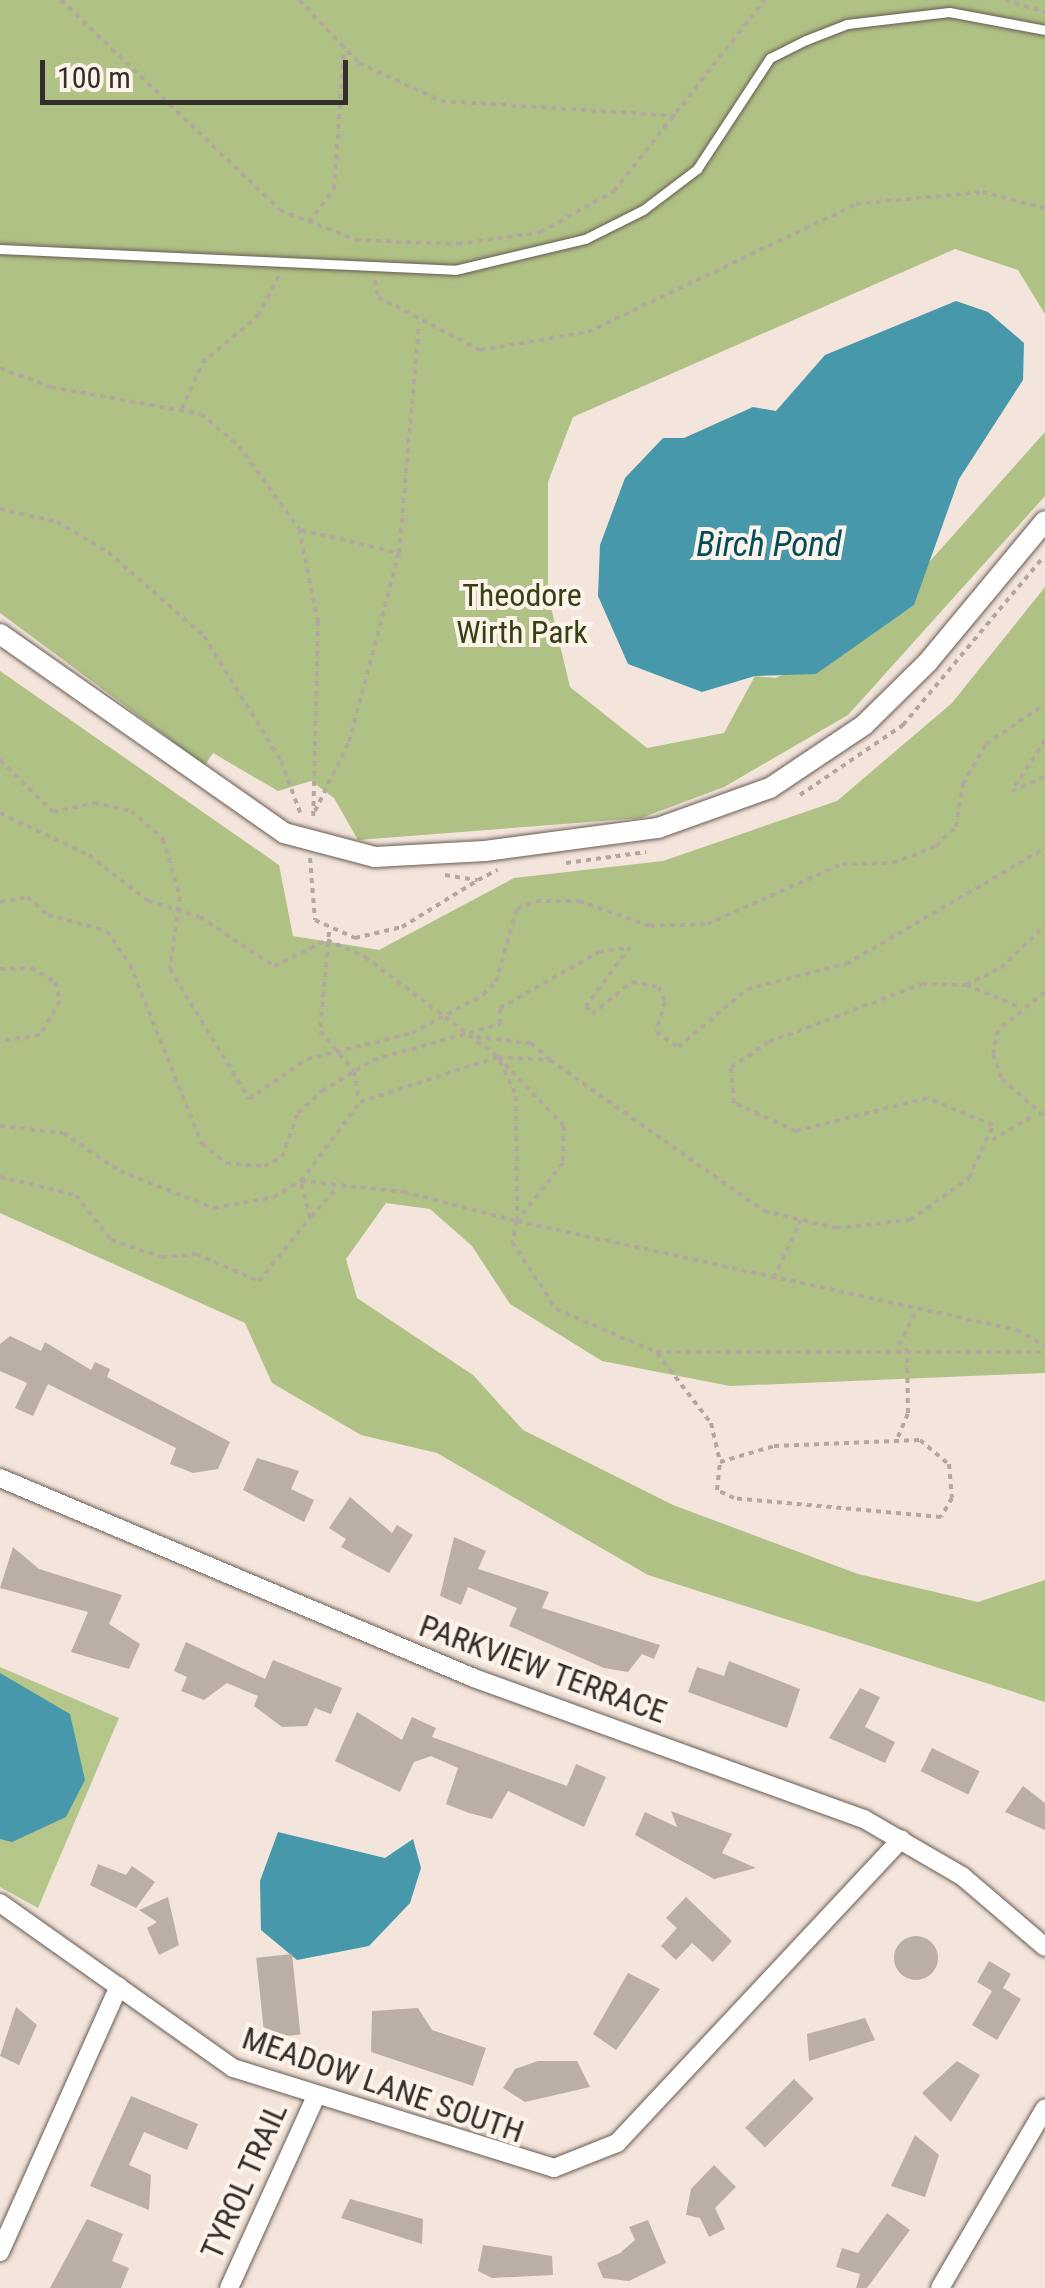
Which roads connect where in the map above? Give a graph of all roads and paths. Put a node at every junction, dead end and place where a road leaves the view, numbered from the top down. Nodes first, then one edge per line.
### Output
1 (61, 0) edge
2 (299, 0) edge
3 (765, 0) edge
4 (1006, 0) edge
5 (1045, 12) edge
6 (1045, 30) edge
7 (344, 42) junction
8 (680, 116) junction
9 (1045, 208) edge
10 (310, 222) junction
11 (356, 240) junction
12 (0, 249) edge
13 (285, 264) junction
14 (373, 268) junction
15 (419, 323) junction
16 (0, 368) edge
17 (182, 409) junction
18 (0, 509) edge
19 (1045, 521) edge
20 (299, 530) junction
21 (398, 553) junction
22 (1045, 556) edge
23 (0, 634) edge
24 (1045, 704) edge
25 (1045, 740) edge
26 (0, 760) edge
27 (1045, 776) edge
28 (781, 803) dead end
29 (0, 813) edge
30 (314, 813) junction
31 (1045, 848) edge
32 (654, 850) dead end
33 (305, 854) junction
34 (553, 863) dead end
35 (516, 865) dead end
36 (326, 866) dead end
37 (440, 874) dead end
38 (478, 880) junction
39 (0, 902) edge
40 (179, 908) junction
41 (1045, 925) edge
42 (329, 932) junction
43 (326, 940) junction
44 (0, 968) edge
45 (966, 984) junction
46 (1045, 992) edge
47 (1018, 1006) junction
48 (442, 1020) junction
49 (471, 1037) junction
50 (0, 1041) edge
51 (336, 1050) junction
52 (498, 1057) junction
53 (550, 1060) junction
54 (354, 1071) junction
55 (360, 1102) junction
56 (1036, 1114) junction
57 (1045, 1118) edge
58 (0, 1126) edge
59 (992, 1140) junction
60 (0, 1177) edge
61 (301, 1181) junction
62 (334, 1190) junction
63 (310, 1218) junction
64 (801, 1220) junction
65 (517, 1222) junction
66 (774, 1278) junction
67 (918, 1309) junction
68 (899, 1345) junction
69 (907, 1346) junction
70 (1045, 1349) edge
71 (656, 1352) junction
72 (898, 1437) junction
73 (720, 1462) junction
74 (0, 1478) edge
75 (900, 1838) junction
76 (0, 1903) edge
77 (1045, 1948) edge
78 (119, 1986) junction
79 (315, 2098) junction
80 (1045, 2108) edge
81 (0, 2252) edge
82 (229, 2288) edge
83 (940, 2288) edge

1 - 10 path
2 - 7 path
3 - 8 path
4 - 5 path
6 - 14 lane
7 - 8 path
7 - 10 path
8 - 11 path
9 - 15 path
10 - 11 path
11 - 14 path
12 - 13 lane
13 - 14 lane
13 - 17 path
14 - 15 path
15 - 21 path
16 - 17 path
17 - 20 path
18 - 33 path
19 - 33 street
20 - 21 path
20 - 30 path
21 - 30 path
22 - 28 path
23 - 33 street
24 - 48 path
25 - 27 path
26 - 40 path
29 - 40 path
30 - 33 path
31 - 49 path
32 - 34 path
33 - 36 path
33 - 42 path
35 - 38 path
37 - 38 path
38 - 42 path
39 - 54 path
40 - 43 path
40 - 51 path
41 - 45 path
42 - 43 path
43 - 48 path
43 - 51 path
44 - 50 path
45 - 47 path
45 - 59 path
46 - 47 path
47 - 56 path
48 - 49 path
48 - 51 path
49 - 52 path
49 - 53 path
49 - 54 path
51 - 54 path
52 - 53 path
52 - 55 path
52 - 65 path
52 - 65 path
53 - 64 path
54 - 55 path
55 - 61 path
56 - 57 path
56 - 59 path
58 - 61 path
59 - 64 path
60 - 63 path
61 - 62 path
61 - 63 path
62 - 63 path
62 - 65 path
64 - 66 path
65 - 66 path
65 - 71 path
66 - 67 path
67 - 68 path
67 - 70 path
68 - 69 path
68 - 71 path
69 - 70 path
69 - 72 path
71 - 73 path
72 - 73 path
72 - 73 path
74 - 75 street, PARKVIEW TERRACE
75 - 77 street, PARKVIEW TERRACE
75 - 79 street, MEADOW LANE SOUTH
76 - 78 street, MEADOW LANE SOUTH
78 - 79 street, MEADOW LANE SOUTH
78 - 81 street
79 - 82 street, TYROL TRAIL
80 - 83 street

